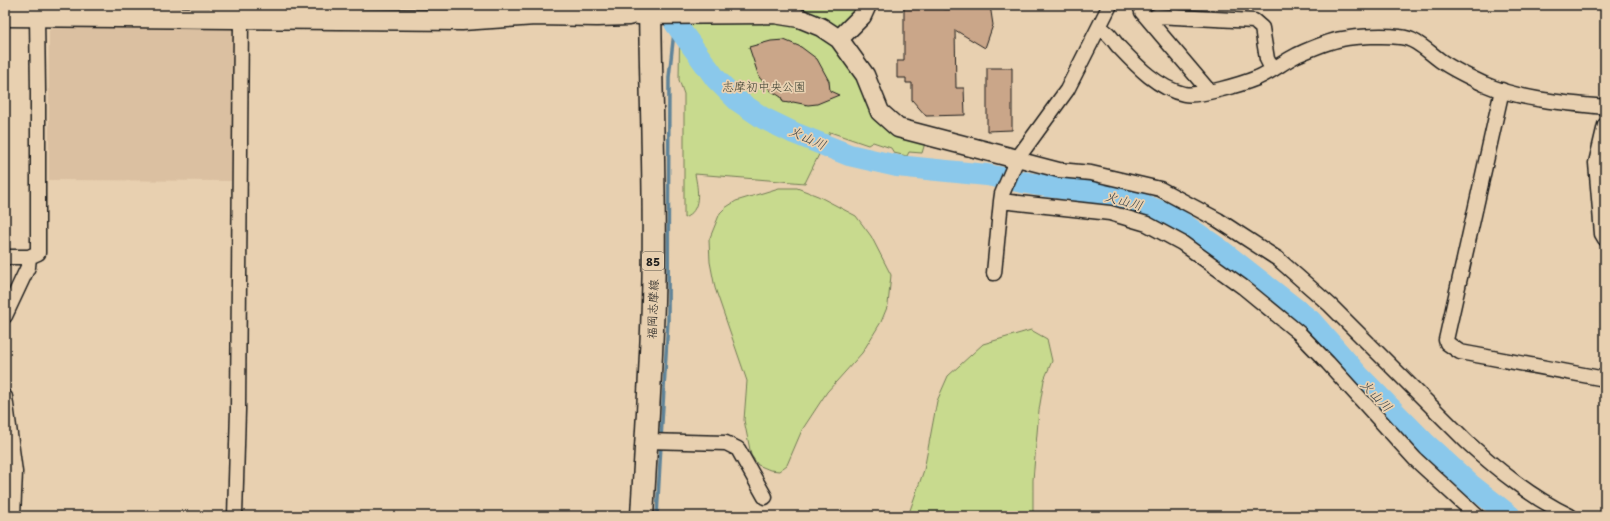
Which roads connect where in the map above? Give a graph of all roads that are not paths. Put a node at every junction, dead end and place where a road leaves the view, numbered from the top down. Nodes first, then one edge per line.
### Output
1 (867, 5) edge
2 (1110, 5) edge
3 (1140, 5) edge
4 (650, 10) edge
5 (629, 15) joint
6 (5, 16) edge
7 (37, 16) junction
8 (241, 17) junction
9 (1149, 20) junction
10 (1100, 28) junction
11 (839, 40) junction
12 (1272, 69) junction
13 (1502, 90) junction
14 (1209, 91) junction
15 (1605, 107) edge
16 (1605, 125) edge
17 (1016, 162) junction
18 (1001, 198) junction
19 (1605, 239) edge
20 (5, 257) edge
21 (29, 257) junction
22 (994, 273) dead end
23 (5, 316) edge
24 (1605, 379) edge
25 (5, 397) edge
26 (649, 441) junction
27 (9, 450) edge
28 (765, 497) dead end
29 (14, 516) edge
30 (235, 516) edge
31 (642, 516) edge
32 (1477, 516) edge
33 (1570, 516) edge

1 - 11 street
2 - 10 street
3 - 9 street
4 - 5 street
4 - 11 street
4 - 26 main road, 福岡志摩線 / 85
5 - 8 main road
6 - 7 main road
7 - 8 main road
7 - 21 street
8 - 30 street
9 - 12 street
9 - 14 street
10 - 14 street
10 - 17 street
11 - 17 street
12 - 13 street
12 - 14 street
13 - 15 street
13 - 24 street
16 - 19 street
17 - 18 street
17 - 33 street
18 - 22 street
18 - 32 street
20 - 21 street
21 - 23 street
25 - 27 street
26 - 28 street
26 - 31 main road, 福岡志摩線 / 85
27 - 29 street

